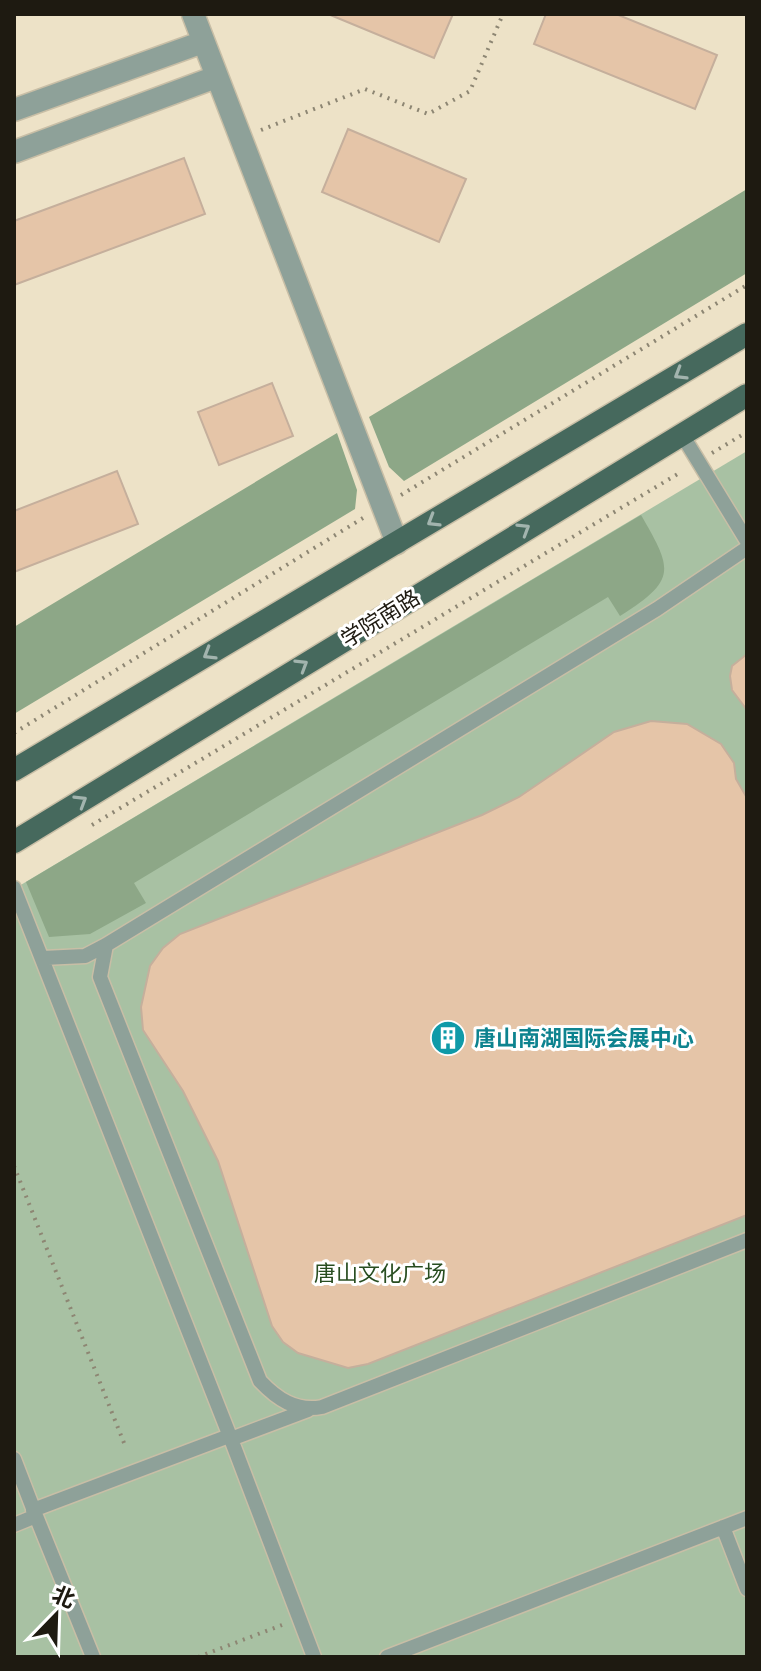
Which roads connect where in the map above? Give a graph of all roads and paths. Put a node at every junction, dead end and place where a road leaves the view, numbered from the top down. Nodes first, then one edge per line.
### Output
1 (193, 14) edge
2 (503, 14) edge
3 (203, 42) junction
4 (216, 77) junction
5 (14, 110) edge
6 (240, 138) junction
7 (14, 152) edge
8 (747, 334) edge
9 (747, 395) edge
10 (747, 432) edge
11 (681, 433) junction
12 (698, 461) junction
13 (747, 541) edge
14 (397, 543) junction
15 (747, 548) edge
16 (14, 770) edge
17 (82, 831) dead end
18 (14, 842) edge
19 (14, 888) edge
20 (106, 945) junction
21 (43, 958) junction
22 (14, 1166) edge
23 (747, 1240) edge
24 (308, 1410) junction
25 (230, 1438) junction
26 (139, 1448) dead end
27 (14, 1459) edge
28 (35, 1513) junction
29 (747, 1518) edge
30 (14, 1525) edge
31 (723, 1527) junction
32 (747, 1589) edge
33 (289, 1622) dead end
34 (203, 1656) edge
35 (93, 1657) edge
36 (314, 1657) edge
37 (387, 1657) edge

1 - 3 street
2 - 6 path
3 - 4 street
3 - 5 street
4 - 6 street
4 - 7 street
6 - 14 street
8 -> 14 main road
9 - 11 main road, 学院南路
10 - 12 path
11 - 12 lane
18 -> 11 main road, 学院南路
12 - 13 lane
12 - 17 path
14 -> 16 main road
15 - 20 lane
19 - 21 lane
20 - 21 lane
20 - 24 lane
21 - 25 lane
22 - 26 path
23 - 24 lane
24 - 25 lane
25 - 28 lane
25 - 36 lane
27 - 28 lane
28 - 30 lane
28 - 35 lane
29 - 31 lane
31 - 32 lane
31 - 37 lane
33 - 34 path

